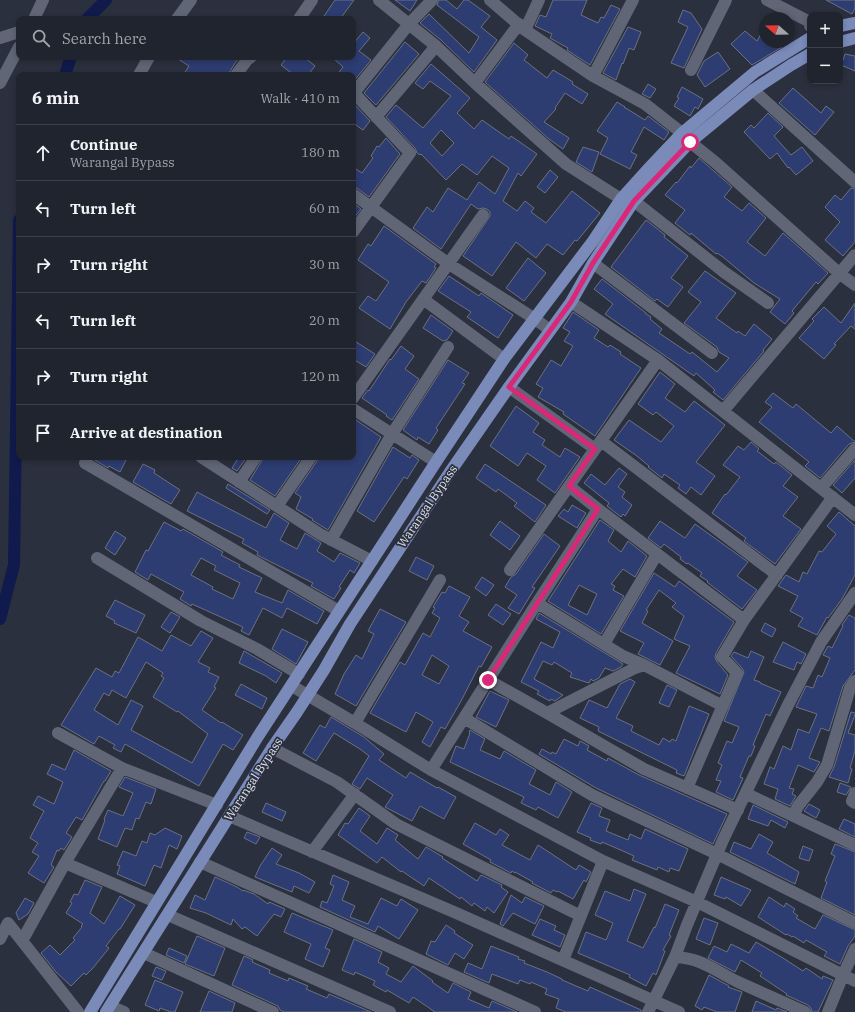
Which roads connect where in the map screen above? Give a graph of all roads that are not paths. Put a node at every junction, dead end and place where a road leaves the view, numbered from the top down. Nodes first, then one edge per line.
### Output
1 (43, 0) edge
2 (190, 0) edge
3 (312, 0) edge
4 (380, 0) edge
5 (432, 0) edge
6 (490, 0) edge
7 (539, 0) edge
8 (633, 0) edge
9 (726, 0) edge
10 (768, 0) edge
11 (783, 0) edge
12 (807, 13) edge
13 (35, 16) edge
14 (179, 16) edge
15 (301, 16) edge
16 (807, 20) edge
17 (855, 23) edge
18 (409, 24) junction
19 (843, 25) edge
20 (522, 27) junction
21 (16, 33) edge
22 (0, 38) edge
23 (807, 40) edge
24 (436, 46) junction
25 (16, 53) edge
26 (807, 56) edge
27 (147, 60) edge
28 (246, 60) edge
29 (691, 70) dead end
30 (141, 72) edge
31 (238, 72) edge
32 (593, 76) junction
33 (0, 83) edge
34 (475, 83) junction
35 (753, 90) junction
36 (356, 91) edge
37 (356, 96) edge
38 (376, 118) junction
39 (686, 138) junction
40 (855, 182) edge
41 (356, 196) edge
42 (621, 199) junction
43 (634, 201) junction
44 (371, 206) junction
45 (483, 215) dead end
46 (356, 228) edge
47 (855, 255) edge
48 (593, 263) junction
49 (448, 264) junction
50 (840, 274) junction
51 (855, 285) edge
52 (423, 299) junction
53 (571, 302) junction
54 (768, 303) dead end
55 (535, 318) junction
56 (550, 330) junction
57 (448, 347) dead end
58 (712, 353) dead end
59 (504, 359) junction
60 (658, 360) junction
61 (509, 387) junction
62 (356, 394) edge
63 (356, 411) edge
64 (723, 411) junction
65 (392, 434) junction
66 (598, 445) junction
67 (855, 449) edge
68 (206, 460) edge
69 (254, 460) edge
70 (309, 460) edge
71 (436, 462) junction
72 (85, 463) dead end
73 (239, 482) junction
74 (569, 486) junction
75 (821, 488) junction
76 (833, 497) junction
77 (277, 506) junction
78 (598, 509) junction
79 (855, 515) edge
80 (331, 540) junction
81 (657, 554) junction
82 (97, 558) dead end
83 (372, 561) junction
84 (510, 570) dead end
85 (777, 575) junction
86 (440, 580) dead end
87 (855, 593) edge
88 (537, 603) junction
89 (339, 611) junction
90 (744, 620) junction
91 (604, 644) junction
92 (644, 665) junction
93 (299, 674) junction
94 (488, 680) junction
95 (855, 681) edge
96 (292, 686) junction
97 (308, 696) junction
98 (723, 706) junction
99 (547, 713) junction
100 (464, 718) junction
101 (355, 723) junction
102 (58, 733) dead end
103 (272, 748) junction
104 (122, 768) junction
105 (431, 770) junction
106 (687, 788) junction
107 (855, 793) edge
108 (355, 794) junction
109 (747, 794) junction
110 (855, 803) edge
111 (217, 805) junction
112 (738, 810) junction
113 (229, 816) junction
114 (793, 816) junction
115 (855, 845) edge
116 (312, 852) junction
117 (717, 854) junction
118 (603, 861) junction
119 (200, 862) junction
120 (65, 863) junction
121 (156, 902) junction
122 (697, 902) junction
123 (168, 915) junction
124 (581, 916) junction
125 (855, 923) edge
126 (0, 939) edge
127 (22, 941) junction
128 (855, 949) edge
129 (144, 953) junction
130 (675, 957) junction
131 (562, 960) junction
132 (843, 975) junction
133 (855, 981) edge
134 (653, 1000) junction
135 (108, 1009) edge
136 (78, 1012) edge
137 (90, 1012) edge
138 (124, 1012) edge
139 (273, 1012) edge
140 (390, 1012) edge
141 (535, 1012) edge
142 (648, 1012) edge
143 (679, 1012) edge
144 (805, 1012) edge
145 (828, 1012) edge

1 - 13 street
2 - 14 street
3 - 15 street
4 - 18 street
5 - 18 street
6 - 20 street
7 - 20 street
8 - 32 street
9 - 29 street
10 - 16 street
11 - 12 street
17 - 19 main road
18 - 24 street
18 - 36 street
20 - 32 street
20 - 34 street
21 - 22 street
23 - 39 main road
24 - 34 street
24 - 38 street
25 - 33 street
26 - 35 main road, Warangal Bypass
27 - 30 street
28 - 31 street
32 - 39 street
34 - 42 street
35 - 39 main road, Warangal Bypass
35 - 40 street
37 - 38 street
38 - 44 street
39 - 42 main road
39 - 43 main road, Warangal Bypass
39 - 50 street
41 - 44 street
42 - 55 main road
43 - 48 main road, Warangal Bypass
43 - 54 street
44 - 46 street
44 - 49 street
45 - 49 street
47 - 50 street
48 - 53 main road, Warangal Bypass
48 - 58 street
49 - 52 street
49 - 55 street
50 - 51 street
50 - 64 street
52 - 59 street
52 - 62 street
53 - 56 main road, Warangal Bypass
53 - 60 street
55 - 56 street
55 - 59 main road
56 - 61 main road, Warangal Bypass
57 - 65 street
59 - 71 main road
60 - 64 street
60 - 66 street
61 - 66 street
61 - 97 main road, Warangal Bypass
63 - 65 street
64 - 75 street
65 - 71 street
65 - 80 street
66 - 74 street
66 - 85 street
67 - 75 street
68 - 73 street
69 - 73 street
70 - 77 street
71 - 83 main road
72 - 89 street
73 - 77 street
74 - 78 street
74 - 84 street
75 - 76 street
76 - 79 street
76 - 85 street
77 - 80 street
78 - 81 street
78 - 88 street
80 - 83 street
81 - 90 street
81 - 91 street
82 - 93 street
83 - 89 main road
85 - 90 street
86 - 101 street
87 - 109 street
88 - 91 street
88 - 94 street
89 - 93 main road
90 - 98 street
91 - 92 street
92 - 98 street
92 - 99 street
93 - 96 main road
94 - 99 street
94 - 100 street
95 - 114 street
96 - 97 street
96 - 111 main road
97 - 101 street
97 - 103 main road, Warangal Bypass
98 - 106 street
99 - 106 street
100 - 105 street
100 - 117 street
101 - 105 street
102 - 104 street
103 - 108 street
103 - 113 main road, Warangal Bypass
104 - 111 street
104 - 120 street
105 - 118 street
106 - 112 street
107 - 110 street
108 - 116 street
108 - 124 street
109 - 112 street
109 - 114 street
111 - 121 main road
112 - 117 street
113 - 116 street
113 - 119 main road, Warangal Bypass
114 - 115 street
116 - 131 street
117 - 122 street
117 - 125 street
118 - 122 street
118 - 124 street
119 - 123 main road, Warangal Bypass
119 - 141 street
120 - 121 street
120 - 127 street
121 - 137 main road
122 - 130 street
122 - 132 street
123 - 129 main road, Warangal Bypass
123 - 140 street
124 - 131 street
126 - 127 street
127 - 136 street
128 - 132 street
129 - 135 main road, Warangal Bypass
129 - 139 street
130 - 134 street
130 - 144 street
131 - 134 street
132 - 133 street
132 - 145 street
134 - 142 street
134 - 143 street
135 - 138 street

